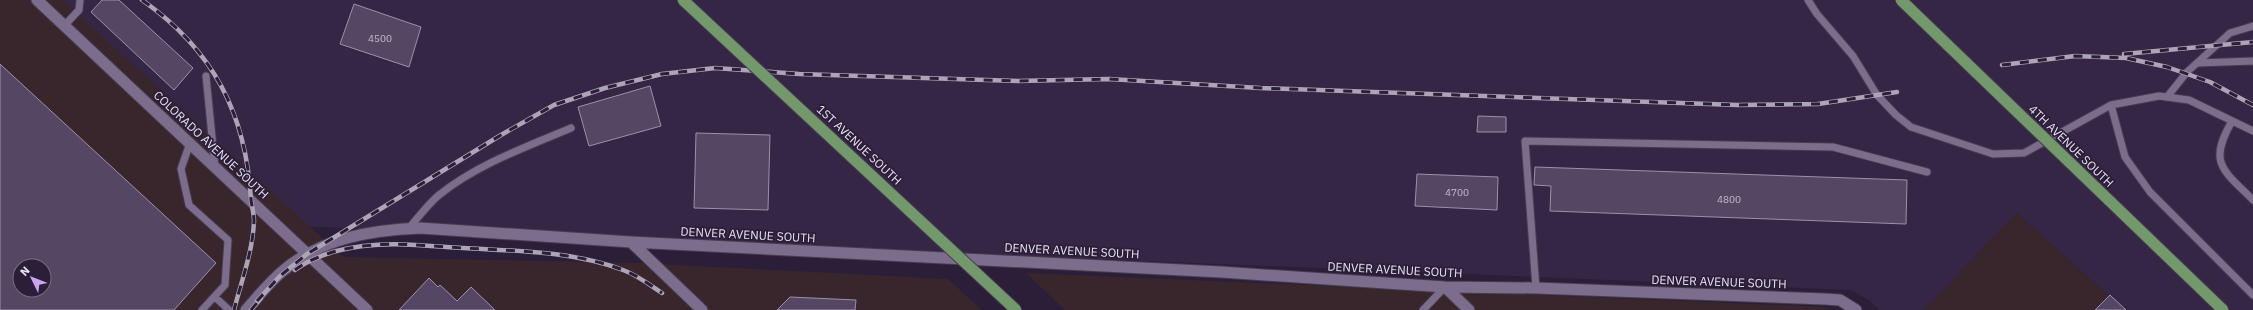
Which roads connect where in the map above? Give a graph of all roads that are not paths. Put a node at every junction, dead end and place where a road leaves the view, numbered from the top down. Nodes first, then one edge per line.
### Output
1 (37, 0) edge
2 (80, 0) edge
3 (683, 0) edge
4 (1808, 0) edge
5 (1901, 0) edge
6 (64, 26) junction
7 (2253, 26) edge
8 (2253, 61) edge
9 (2197, 63) junction
10 (206, 76) dead end
11 (2167, 97) junction
12 (2111, 105) junction
13 (2232, 121) junction
14 (571, 128) dead end
15 (2253, 131) edge
16 (190, 143) junction
17 (215, 167) junction
18 (1927, 172) dead end
19 (2253, 200) edge
20 (408, 229) junction
21 (631, 242) junction
22 (307, 254) junction
23 (1445, 287) junction
24 (1536, 288) junction
25 (2253, 295) edge
26 (214, 297) junction
27 (202, 310) edge
28 (229, 310) edge
29 (246, 310) edge
30 (367, 310) edge
31 (702, 310) edge
32 (1016, 310) edge
33 (1423, 310) edge
34 (1470, 310) edge
35 (1856, 310) edge
36 (2223, 310) edge

1 - 6 street, COLORADO AVENUE SOUTH
2 - 6 lane
3 - 32 main road, 1ST AVENUE SOUTH, bridge
4 - 12 lane
5 - 36 main road, 4TH AVENUE SOUTH, bridge
6 - 16 street, COLORADO AVENUE SOUTH
7 - 9 lane
8 - 9 lane
9 - 11 lane
10 - 17 lane
11 - 12 lane
11 - 13 lane
12 - 25 lane
13 - 15 lane
13 - 19 lane
14 - 20 lane
16 - 17 street, COLORADO AVENUE SOUTH
16 - 26 lane
17 - 22 street, COLORADO AVENUE SOUTH
18 - 24 lane
20 - 21 street, DENVER AVENUE SOUTH
20 - 22 street, DENVER AVENUE SOUTH
21 - 23 street, DENVER AVENUE SOUTH
21 - 31 street
22 - 29 street, DENVER AVENUE SOUTH
22 - 30 street, COLORADO AVENUE SOUTH
23 - 24 street, DENVER AVENUE SOUTH
23 - 33 lane
23 - 34 street
24 - 35 street, DENVER AVENUE SOUTH
26 - 27 lane
26 - 28 lane

